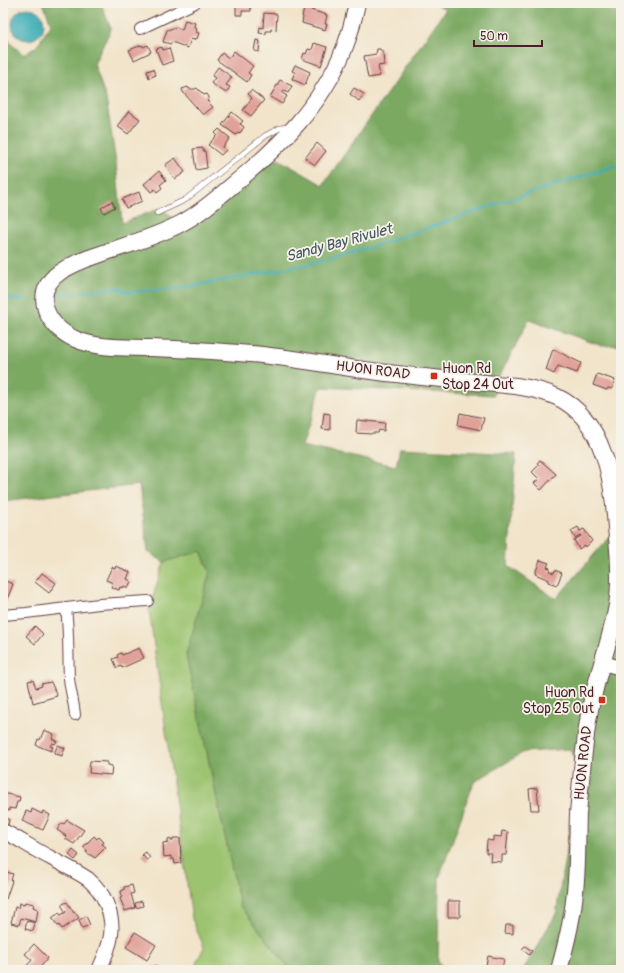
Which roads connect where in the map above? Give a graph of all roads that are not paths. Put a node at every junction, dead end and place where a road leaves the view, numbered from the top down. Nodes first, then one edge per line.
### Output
1 (195, 3) edge
2 (357, 3) edge
3 (140, 29) dead end
4 (294, 128) junction
5 (157, 213) dead end
6 (148, 601) dead end
7 (66, 609) junction
8 (3, 615) edge
9 (603, 663) junction
10 (621, 668) edge
11 (75, 715) dead end
12 (3, 831) edge
13 (99, 970) edge
14 (558, 970) edge

1 - 3 street
2 - 4 main road, HUON ROAD
4 - 5 lane
4 - 9 main road, HUON ROAD
6 - 7 street
7 - 8 street
7 - 11 street
9 - 10 main road
9 - 14 main road, HUON ROAD
12 - 13 main road

